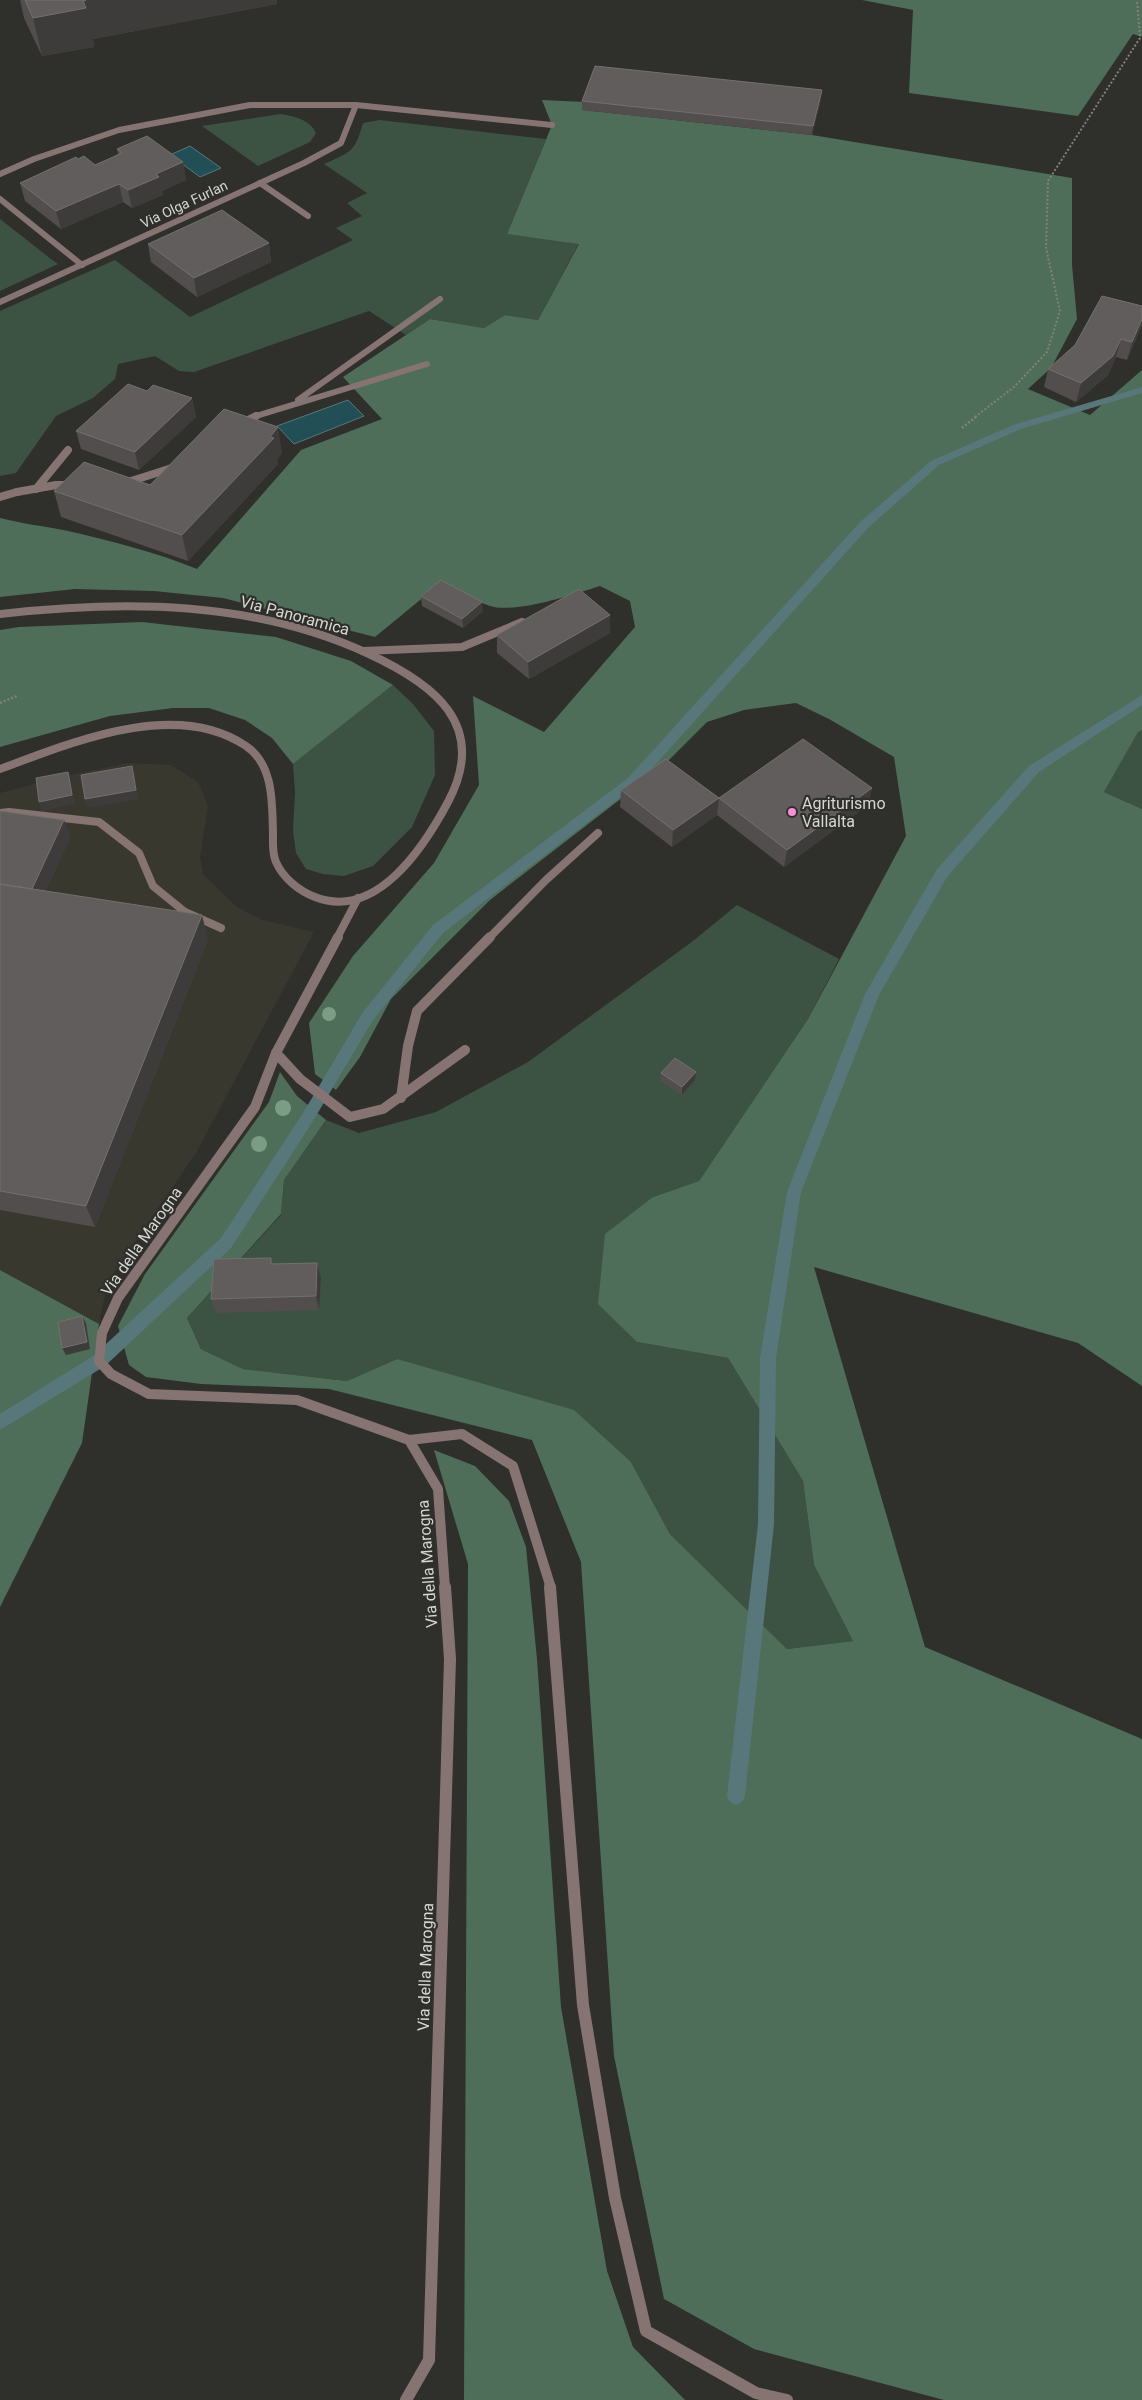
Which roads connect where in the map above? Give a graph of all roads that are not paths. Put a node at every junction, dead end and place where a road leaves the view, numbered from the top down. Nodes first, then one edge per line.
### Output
1 (356, 105) junction
2 (552, 125) dead end
3 (0, 174) edge
4 (260, 183) junction
5 (0, 199) edge
6 (308, 216) dead end
7 (82, 265) junction
8 (440, 299) dead end
9 (0, 302) edge
10 (427, 364) dead end
11 (291, 405) junction
12 (232, 428) edge
13 (68, 450) dead end
14 (182, 465) edge
15 (86, 484) edge
16 (116, 484) edge
17 (36, 488) junction
18 (0, 497) edge
19 (0, 614) edge
20 (522, 622) edge
21 (363, 651) junction
22 (0, 769) edge
23 (0, 813) edge
24 (598, 833) dead end
25 (358, 898) junction
26 (221, 928) dead end
27 (466, 1050) dead end
28 (276, 1052) junction
29 (401, 1098) junction
30 (409, 1440) junction
31 (406, 2400) edge
32 (787, 2400) edge

1 - 2 street
1 - 3 street
1 - 4 street, Via Olga Furlan
4 - 6 street
4 - 7 street, Via Olga Furlan
5 - 7 street
7 - 9 street, Via Olga Furlan
8 - 11 street
10 - 11 street
11 - 12 street
13 - 17 street
14 - 16 street
15 - 17 street
17 - 18 street
19 - 21 street, Via Panoramica
20 - 21 street
21 - 25 street, Via Panoramica
22 - 25 street, Via Panoramica
23 - 26 street
24 - 29 street
25 - 28 street, Via della Marogna
27 - 29 street
28 - 29 street
28 - 30 street, Via della Marogna
30 - 31 street, Via della Marogna
30 - 32 street

